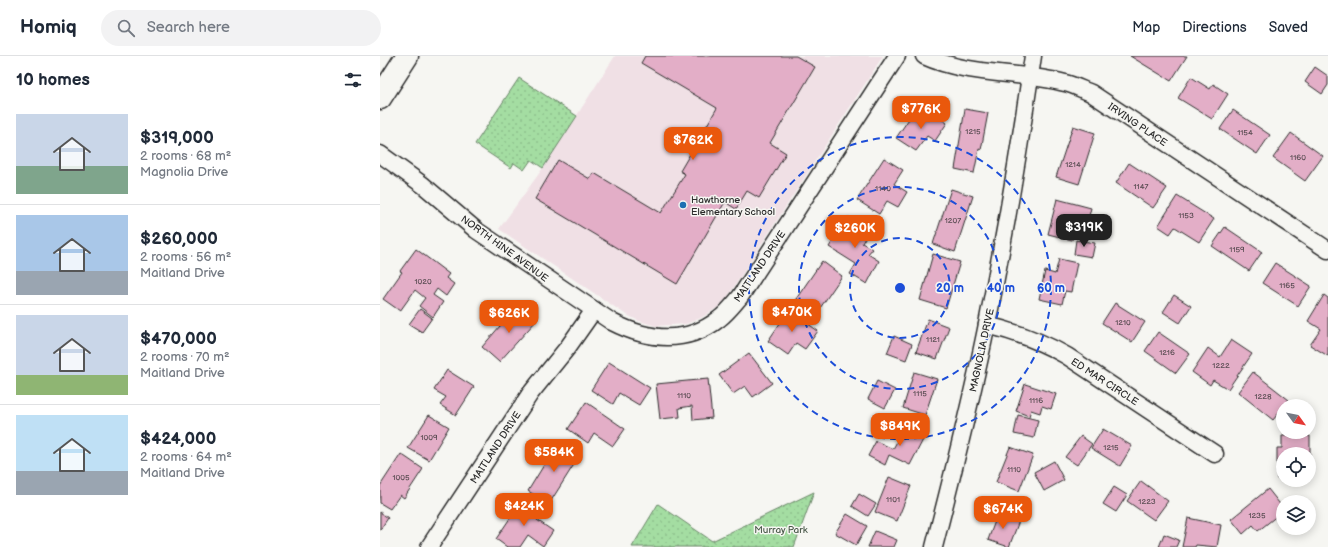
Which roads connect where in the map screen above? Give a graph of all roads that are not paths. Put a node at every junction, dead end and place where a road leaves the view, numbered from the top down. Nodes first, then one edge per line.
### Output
1 (407, 56) edge
2 (897, 56) edge
3 (924, 56) edge
4 (1033, 56) edge
5 (1030, 77) junction
6 (380, 98) edge
7 (380, 154) edge
8 (1328, 250) edge
9 (594, 310) junction
10 (987, 325) junction
11 (1214, 454) dead end
12 (429, 547) edge
13 (934, 547) edge

1 - 6 street
2 - 9 street, MAITLAND DRIVE
3 - 5 street, IRVING PLACE
4 - 5 street, MAGNOLIA DRIVE
5 - 8 street, IRVING PLACE
5 - 10 street, MAGNOLIA DRIVE
7 - 9 street, NORTH HINE AVENUE
9 - 12 street, MAITLAND DRIVE
10 - 11 street, ED MAR CIRCLE
10 - 13 street, MAGNOLIA DRIVE

